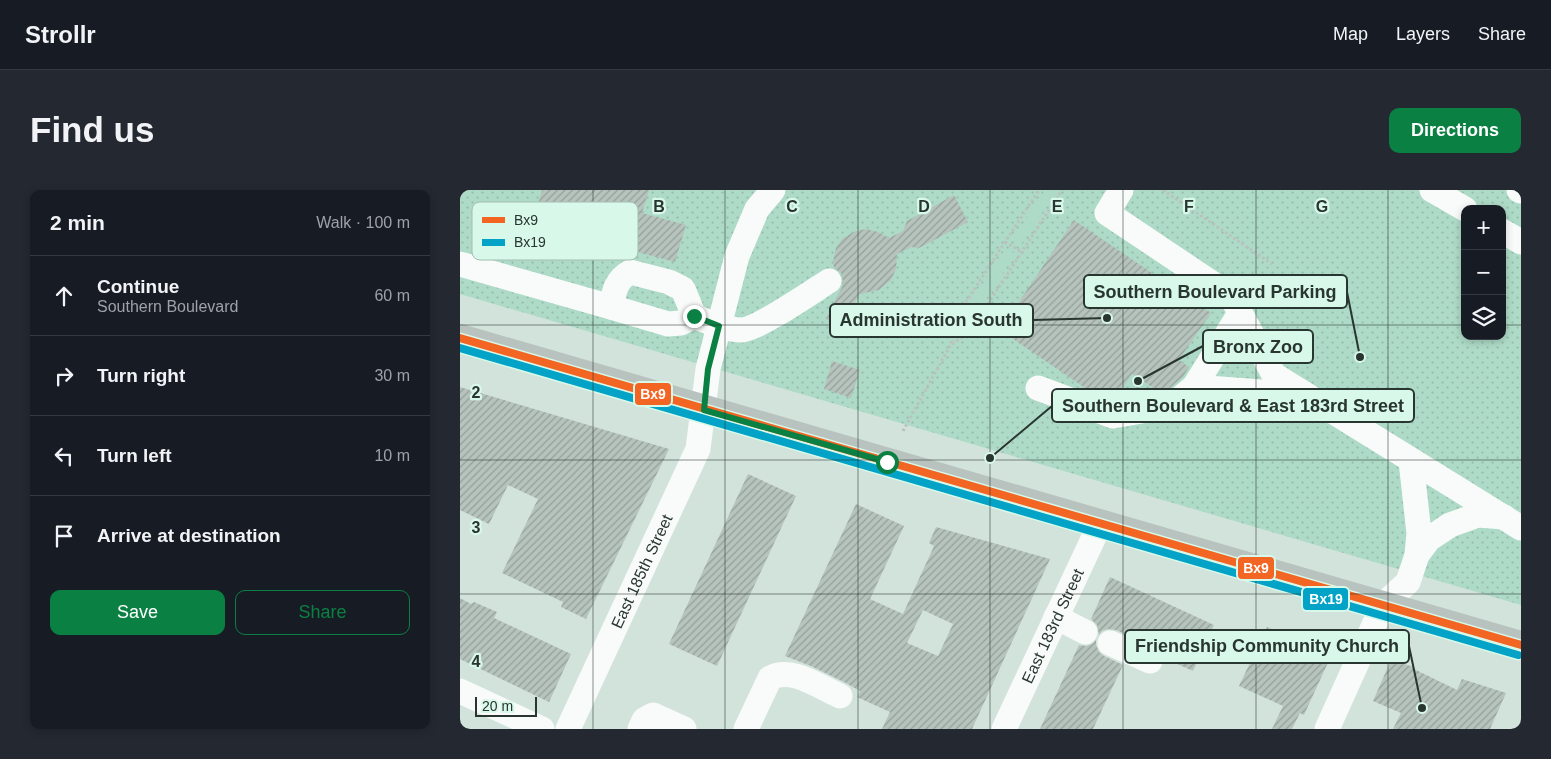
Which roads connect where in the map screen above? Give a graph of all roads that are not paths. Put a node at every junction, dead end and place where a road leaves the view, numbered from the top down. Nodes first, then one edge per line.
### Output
1 (773, 190) edge
2 (1121, 190) edge
3 (1432, 190) edge
4 (1461, 207) edge
5 (1506, 233) edge
6 (1521, 242) edge
7 (460, 264) edge
8 (829, 281) dead end
9 (611, 307) junction
10 (1240, 313) junction
11 (694, 316) junction
12 (719, 326) junction
13 (460, 338) edge
14 (1194, 387) junction
15 (1038, 388) dead end
16 (1307, 396) junction
17 (704, 410) junction
18 (1411, 460) junction
19 (1512, 523) edge
20 (1100, 524) junction
21 (1417, 556) junction
22 (1383, 605) junction
23 (1056, 617) junction
24 (1085, 632) dead end
25 (1110, 643) dead end
26 (1521, 645) edge
27 (1150, 661) dead end
28 (460, 691) edge
29 (840, 696) dead end
30 (542, 729) edge
31 (568, 729) edge
32 (640, 729) edge
33 (684, 729) edge
34 (746, 729) edge
35 (1004, 729) edge
36 (1327, 729) edge

1 - 12 street, East 185th Street
2 - 10 street
3 - 4 street
5 - 6 street
7 - 9 street
8 - 12 street
9 - 11 street
9 - 11 street
10 - 14 street
10 - 16 street
11 - 12 street
12 - 17 street, East 185th Street
13 - 17 main road
14 - 15 street
14 - 16 street
16 - 18 street
17 - 20 main road
17 - 31 street, East 185th Street
18 - 19 street
18 - 21 street
19 - 21 street
20 - 22 main road
20 - 23 street, East 183rd Street
21 - 22 street
22 - 26 main road
22 - 36 street
23 - 24 street
23 - 35 street, East 183rd Street
25 - 27 street
28 - 30 street
29 - 34 street
32 - 33 street

